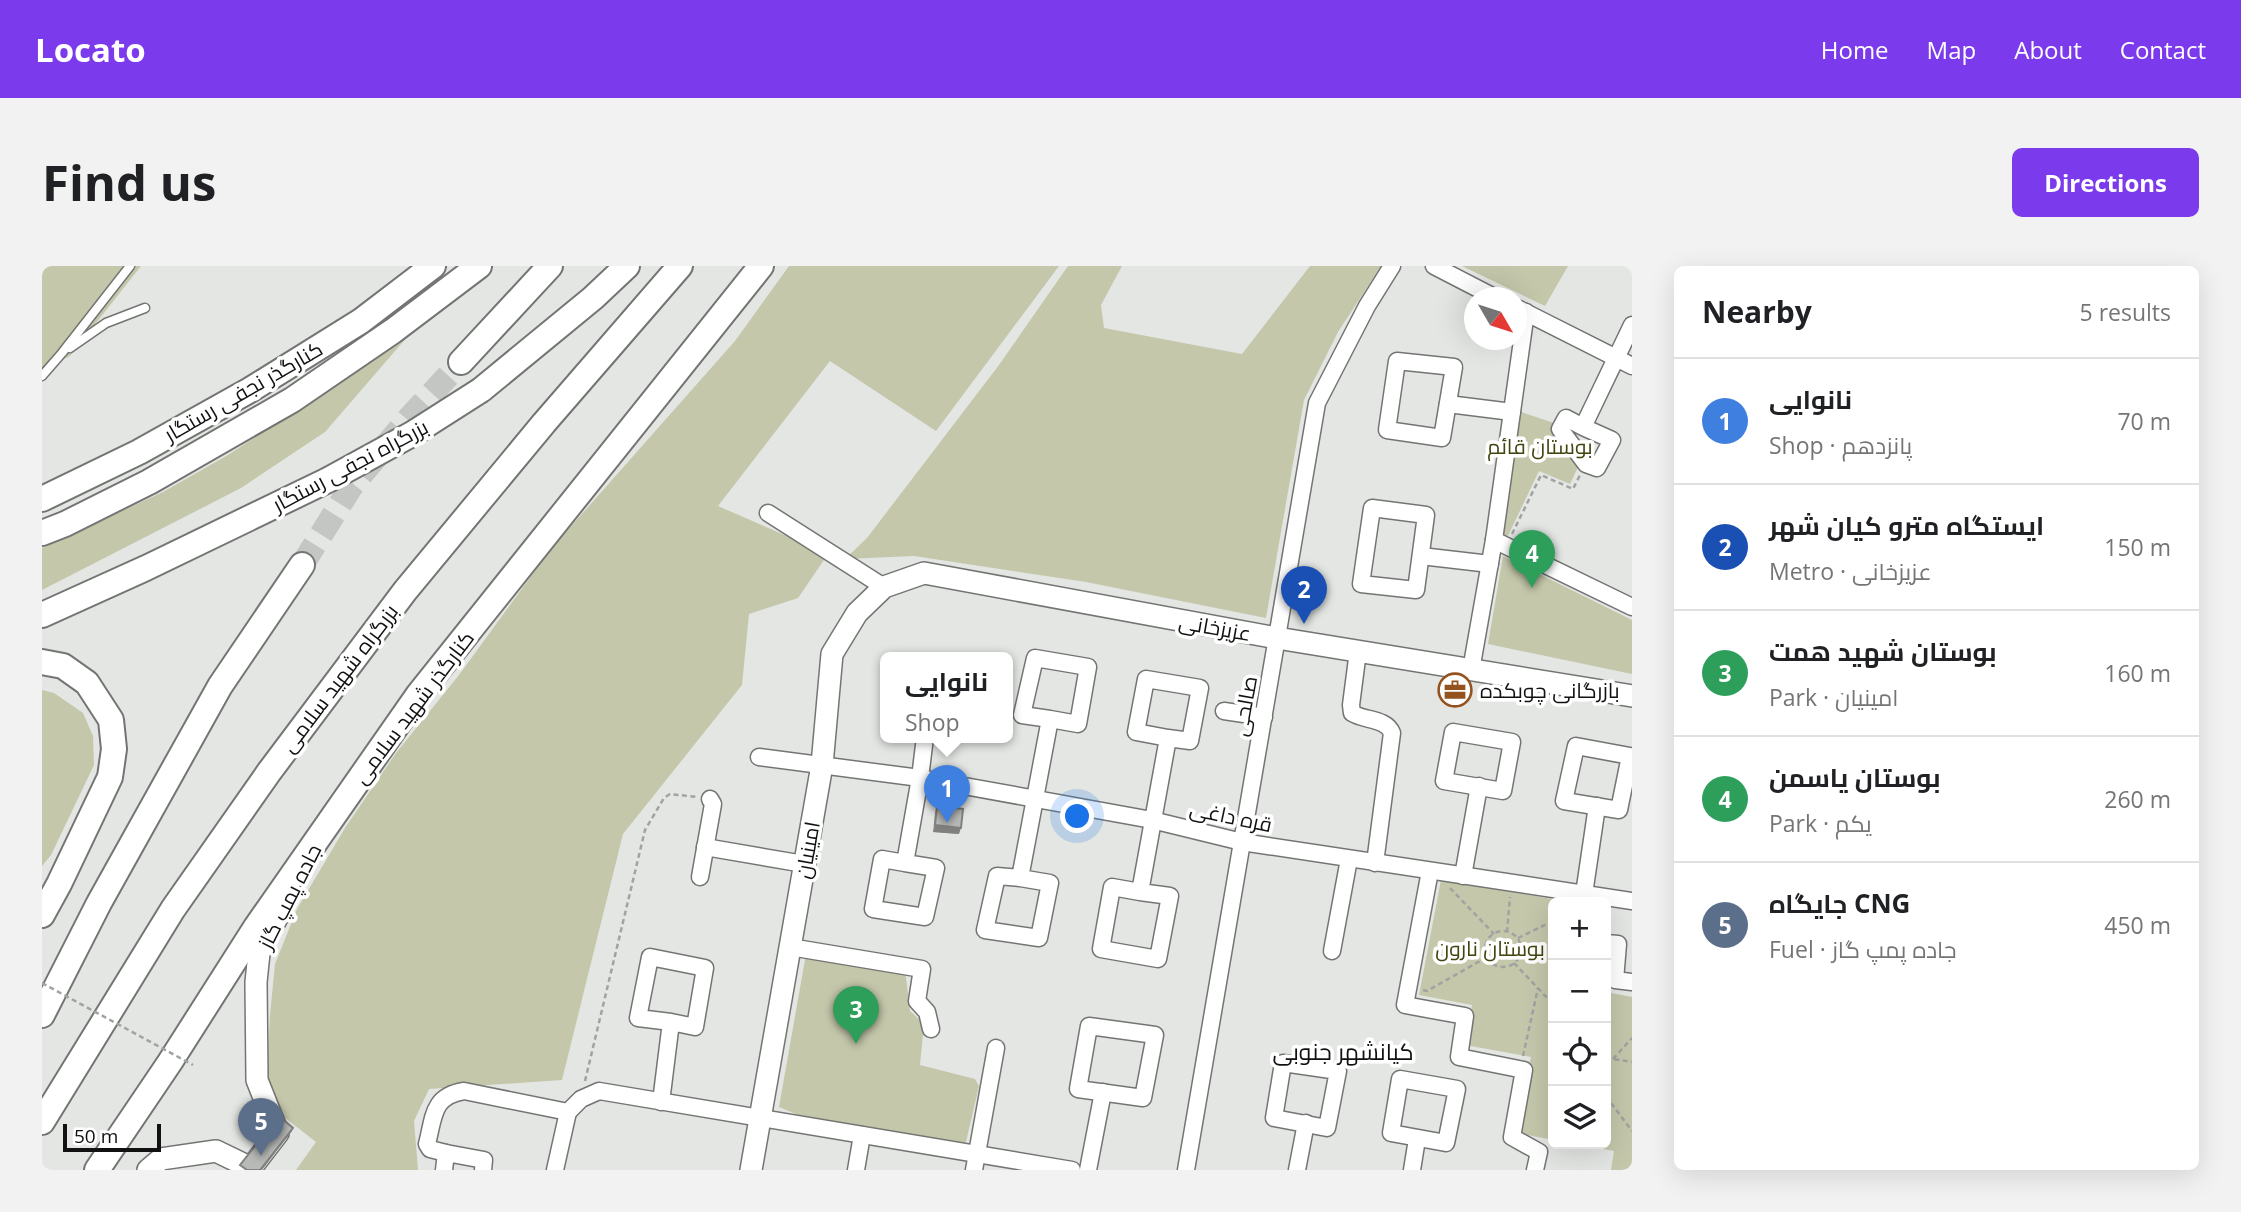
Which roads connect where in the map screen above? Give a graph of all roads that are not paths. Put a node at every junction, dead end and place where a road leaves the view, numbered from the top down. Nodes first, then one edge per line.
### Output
1 (130, 266) edge
2 (433, 266) edge
3 (479, 266) edge
4 (550, 266) edge
5 (627, 266) edge
6 (680, 266) edge
7 (761, 266) edge
8 (1392, 266) edge
9 (1434, 266) edge
10 (1475, 287) edge
11 (145, 308) dead end
12 (1527, 313) edge
13 (1632, 326) edge
14 (1517, 350) edge
15 (62, 354) junction
16 (1616, 358) junction
17 (461, 362) tunnel mouth
18 (1632, 366) edge
19 (42, 376) edge
20 (1448, 404) junction
21 (1512, 412) junction
22 (1583, 427) junction
23 (42, 499) edge
24 (768, 513) dead end
25 (42, 533) edge
26 (1500, 543) junction
27 (1421, 556) junction
28 (1490, 564) junction
29 (303, 565) tunnel mouth
30 (924, 573) joint
31 (884, 587) junction
32 (1632, 607) edge
33 (42, 615) edge
34 (1277, 638) junction
35 (1358, 651) junction
36 (42, 662) edge
37 (1471, 670) junction
38 (1632, 696) edge
39 (1224, 711) dead end
40 (1264, 717) junction
41 (1050, 719) junction
42 (1168, 738) junction
43 (924, 743) edge
44 (759, 757) dead end
45 (822, 765) junction
46 (920, 778) junction
47 (1479, 786) junction
48 (710, 799) road end
49 (1035, 799) junction
50 (1597, 806) junction
51 (1152, 820) junction
52 (321, 834) junction
53 (1242, 842) junction
54 (705, 847) junction
55 (1349, 859) junction
56 (905, 863) junction
57 (1375, 863) junction
58 (804, 864) junction
59 (1430, 871) junction
60 (1456, 875) junction
61 (701, 877) dead end
62 (1020, 878) junction
63 (1140, 892) junction
64 (1584, 894) junction
65 (1592, 897) edge
66 (1611, 900) edge
67 (1632, 901) edge
68 (42, 915) edge
69 (1611, 943) edge
70 (790, 947) junction
71 (1332, 951) dead end
72 (1632, 982) edge
73 (42, 1014) edge
74 (671, 1022) junction
75 (931, 1029) dead end
76 (996, 1048) dead end
77 (1103, 1092) junction
78 (661, 1102) junction
79 (568, 1112) junction
80 (760, 1118) junction
81 (42, 1122) edge
82 (1306, 1123) junction
83 (862, 1135) junction
84 (1417, 1139) junction
85 (445, 1162) edge
86 (975, 1162) edge
87 (97, 1170) edge
88 (148, 1170) edge
89 (483, 1170) edge
90 (555, 1170) edge
91 (751, 1170) edge
92 (856, 1170) edge
93 (1072, 1170) edge
94 (1088, 1170) edge
95 (1186, 1170) edge
96 (1297, 1170) edge
97 (1412, 1170) edge
98 (1535, 1170) edge

1 - 15 lane
2 - 23 main road, کنارگذر نجفی رستگار
3 - 25 main road
4 - 17 main road
5 - 33 main road, بزرگراه نجفی رستگار, bridge
6 - 81 main road, بزرگراه شهید سلامی
7 - 52 main road, کنارگذر شهید سلامی
8 - 34 street, صالحی
9 - 10 street
11 - 15 lane
12 - 16 street
13 - 16 street
14 - 21 street
15 - 19 lane
16 - 18 street
16 - 22 street
20 - 20 street
20 - 21 street
21 - 26 street
22 - 22 street
24 - 31 street
26 - 28 street
26 - 32 street
27 - 27 street
27 - 28 street
28 - 37 street
29 - 73 main road
30 - 31 main road, امینیان
30 - 34 main road, عزیزخانی
31 - 45 main road, امینیان
34 - 35 main road, عزیزخانی
34 - 40 street, صالحی
35 - 37 main road, عزیزخانی
35 - 57 street
36 - 68 main road
37 - 38 main road, عزیزخانی
39 - 40 street
40 - 53 street, صالحی
41 - 41 street
41 - 49 street
42 - 42 street
42 - 51 street
43 - 46 street
44 - 45 street, قره داغی
45 - 46 street, قره داغی
45 - 58 main road, امینیان
46 - 49 street, قره داغی
46 - 56 street
47 - 47 street
47 - 60 street
48 - 54 street
49 - 51 street, قره داغی
49 - 62 street
50 - 50 street
50 - 64 street
51 - 53 street, قره داغی
51 - 63 street
52 - 87 main road, کنارگذر شهید سلامی
52 - 88 main road, جاده پمپ گاز
53 - 55 street, قره داغی
53 - 95 street, صالحی
54 - 58 street
54 - 61 street
55 - 57 street, قره داغی
55 - 71 street
56 - 56 street
57 - 59 street, قره داغی
58 - 70 main road, امینیان
59 - 60 street, قره داغی
59 - 98 street
60 - 64 street, قره داغی
62 - 62 street
63 - 63 street
64 - 65 street, قره داغی
66 - 67 street, قره داغی
69 - 72 street
70 - 75 street
70 - 80 main road, امینیان
74 - 74 street
74 - 78 street
76 - 86 street
77 - 77 street
77 - 94 street
78 - 79 street
78 - 80 street
79 - 85 street
79 - 90 street
80 - 83 street
80 - 91 main road, امینیان
82 - 82 street
82 - 96 street
83 - 86 street
83 - 92 street
84 - 84 street
84 - 97 street
85 - 89 street
86 - 93 street

